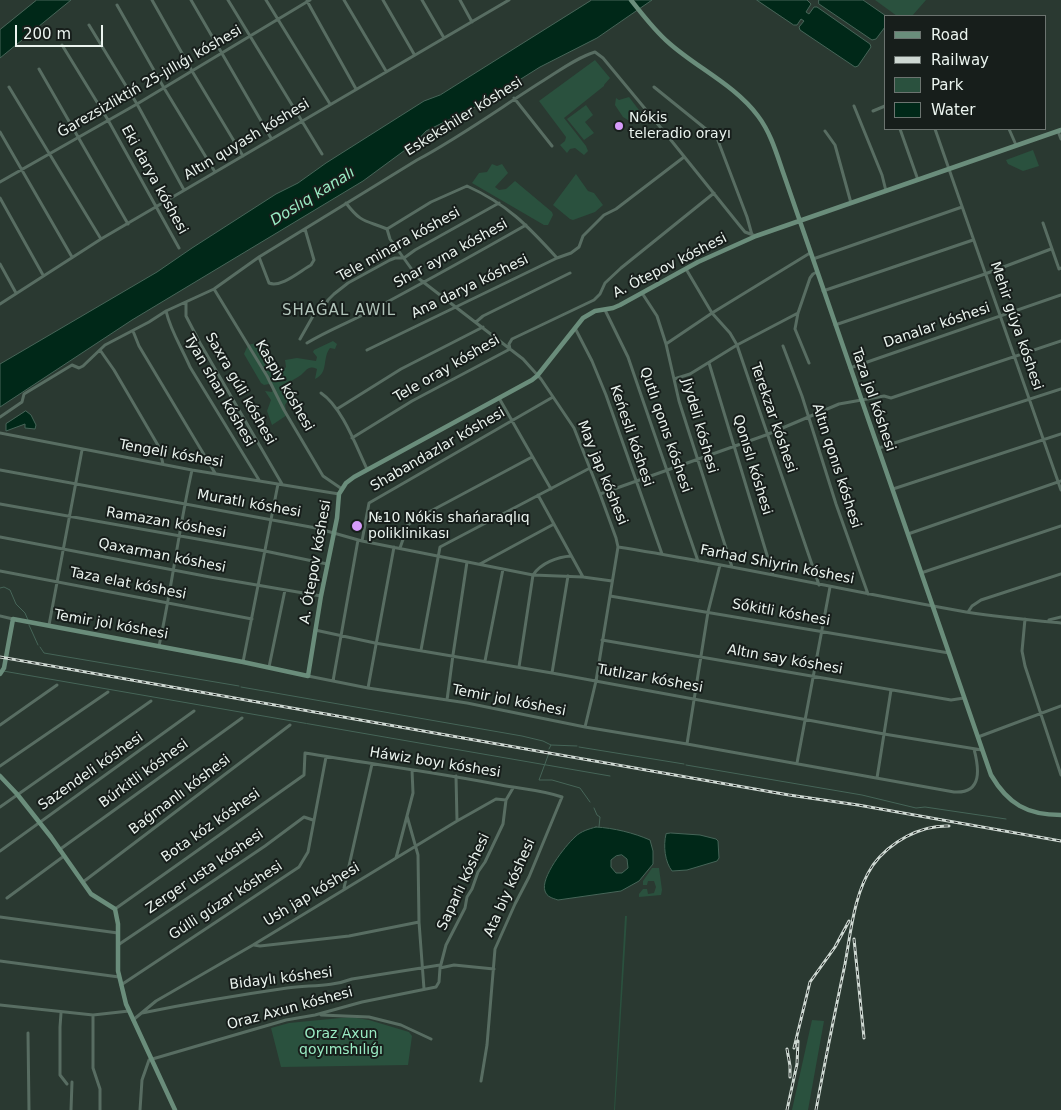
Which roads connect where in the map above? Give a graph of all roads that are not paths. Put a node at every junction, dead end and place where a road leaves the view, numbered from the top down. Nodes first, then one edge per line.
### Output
1 (152, 0) edge
2 (191, 0) edge
3 (228, 0) edge
4 (266, 0) edge
5 (308, 0) edge
6 (344, 0) edge
7 (383, 0) edge
8 (422, 0) edge
9 (460, 0) edge
10 (509, 0) edge
11 (630, 0) edge
12 (503, 2) edge
13 (117, 5) dead end
14 (277, 19) junction
15 (472, 22) junction
16 (89, 25) dead end
17 (250, 36) junction
18 (444, 38) junction
19 (62, 45) dead end
20 (221, 53) junction
21 (414, 54) junction
22 (39, 69) dead end
23 (192, 71) junction
24 (386, 71) junction
25 (9, 87) dead end
26 (654, 87) dead end
27 (164, 88) junction
28 (356, 89) junction
29 (514, 98) junction
30 (136, 104) junction
31 (330, 104) junction
32 (854, 106) dead end
33 (884, 106) edge
34 (874, 111) dead end
35 (108, 120) junction
36 (301, 121) junction
37 (900, 130) edge
38 (935, 130) edge
39 (1009, 130) edge
40 (1060, 130) edge
41 (825, 131) dead end
42 (0, 132) edge
43 (78, 136) junction
44 (271, 138) junction
45 (1061, 139) edge
46 (552, 146) dead end
47 (1017, 146) junction
48 (49, 153) junction
49 (322, 154) dead end
50 (243, 156) junction
51 (684, 157) junction
52 (949, 168) junction
53 (21, 169) junction
54 (215, 172) junction
55 (918, 180) junction
56 (0, 182) edge
57 (184, 190) junction
58 (886, 191) junction
59 (714, 193) junction
60 (0, 198) edge
61 (346, 203) junction
62 (499, 203) junction
63 (852, 203) junction
64 (156, 207) junction
65 (962, 207) junction
66 (800, 221) junction
67 (1043, 223) dead end
68 (128, 224) junction
69 (526, 225) junction
70 (305, 229) junction
71 (387, 229) junction
72 (754, 235) junction
73 (101, 239) junction
74 (973, 240) junction
75 (179, 248) dead end
76 (1051, 249) junction
77 (810, 253) junction
78 (72, 257) junction
79 (260, 257) junction
80 (404, 258) junction
81 (557, 258) junction
82 (812, 259) junction
83 (0, 264) edge
84 (1061, 268) edge
85 (686, 269) junction
86 (817, 272) junction
87 (570, 273) dead end
88 (986, 274) junction
89 (43, 275) junction
90 (424, 282) junction
91 (214, 289) junction
92 (824, 291) junction
93 (16, 292) junction
94 (642, 292) junction
95 (1061, 295) edge
96 (186, 303) junction
97 (0, 304) edge
98 (454, 306) junction
99 (605, 310) junction
100 (166, 311) junction
101 (712, 313) junction
102 (798, 314) junction
103 (1001, 316) junction
104 (476, 322) junction
105 (835, 325) junction
106 (483, 327) junction
107 (574, 327) junction
108 (133, 330) junction
109 (300, 339) dead end
110 (1061, 341) edge
111 (307, 343) dead end
112 (666, 344) junction
113 (737, 345) junction
114 (783, 346) dead end
115 (510, 349) junction
116 (100, 350) junction
117 (367, 350) dead end
118 (1015, 357) junction
119 (709, 363) junction
120 (810, 363) dead end
121 (850, 368) junction
122 (538, 376) junction
123 (674, 379) junction
124 (1061, 389) edge
125 (321, 393) dead end
126 (553, 397) junction
127 (499, 398) junction
128 (861, 399) junction
129 (1030, 399) junction
130 (337, 409) junction
131 (0, 417) edge
132 (808, 417) junction
133 (512, 420) junction
134 (0, 433) edge
135 (766, 434) junction
136 (1061, 434) edge
137 (352, 438) junction
138 (1043, 439) junction
139 (735, 446) junction
140 (878, 448) junction
141 (82, 450) junction
142 (532, 457) junction
143 (697, 459) junction
144 (164, 464) junction
145 (590, 468) junction
146 (367, 469) junction
147 (666, 469) junction
148 (0, 470) edge
149 (192, 470) junction
150 (215, 473) junction
151 (258, 480) junction
152 (635, 481) junction
153 (1060, 482) edge
154 (75, 484) junction
155 (280, 484) junction
156 (551, 489) junction
157 (893, 489) junction
158 (1061, 490) edge
159 (340, 491) junction
160 (600, 494) junction
161 (538, 495) junction
162 (0, 504) edge
163 (185, 504) junction
164 (68, 517) junction
165 (271, 520) junction
166 (554, 524) junction
167 (1061, 526) edge
168 (334, 533) junction
169 (908, 534) junction
170 (178, 536) junction
171 (0, 537) edge
172 (360, 540) junction
173 (394, 547) junction
174 (618, 547) junction
175 (400, 548) junction
176 (63, 549) junction
177 (265, 552) junction
178 (662, 554) junction
179 (437, 556) junction
180 (571, 556) junction
181 (698, 561) junction
182 (467, 562) junction
183 (327, 564) junction
184 (480, 564) junction
185 (720, 566) junction
186 (732, 567) junction
187 (503, 569) junction
188 (173, 570) junction
189 (0, 571) edge
190 (921, 573) junction
191 (1061, 574) edge
192 (533, 575) junction
193 (773, 575) junction
194 (568, 576) junction
195 (582, 577) junction
196 (612, 581) junction
197 (57, 582) junction
198 (258, 585) junction
199 (818, 585) junction
200 (830, 587) junction
201 (284, 590) junction
202 (868, 594) junction
203 (321, 596) junction
204 (610, 596) junction
205 (168, 603) junction
206 (932, 606) junction
207 (708, 612) junction
208 (968, 612) junction
209 (0, 616) edge
210 (1061, 617) edge
211 (13, 619) junction
212 (252, 619) junction
213 (1025, 619) junction
214 (1046, 622) junction
215 (1061, 623) edge
216 (49, 625) junction
217 (315, 630) junction
218 (822, 631) junction
219 (341, 636) junction
220 (602, 640) junction
221 (375, 643) junction
222 (159, 646) junction
223 (421, 650) junction
224 (949, 653) junction
225 (453, 655) junction
226 (701, 657) junction
227 (485, 661) junction
228 (243, 662) junction
229 (269, 667) junction
230 (519, 667) junction
231 (552, 673) junction
232 (0, 674) edge
233 (308, 676) junction
234 (813, 676) junction
235 (333, 681) junction
236 (596, 681) junction
237 (57, 685) dead end
238 (368, 688) junction
239 (891, 690) junction
240 (108, 692) dead end
241 (964, 698) junction
242 (694, 699) junction
243 (448, 700) junction
244 (150, 701) dead end
245 (1061, 706) edge
246 (194, 711) dead end
247 (1040, 713) junction
248 (242, 718) dead end
249 (806, 720) junction
250 (0, 725) edge
251 (290, 725) dead end
252 (585, 727) junction
253 (884, 734) junction
254 (977, 737) junction
255 (687, 744) junction
256 (974, 749) junction
257 (982, 750) junction
258 (305, 753) joint
259 (326, 756) junction
260 (797, 763) junction
261 (372, 764) junction
262 (0, 766) edge
263 (412, 770) junction
264 (1061, 775) edge
265 (0, 776) edge
266 (456, 776) junction
267 (877, 778) junction
268 (513, 788) junction
269 (17, 794) junction
270 (562, 796) joint
271 (506, 800) junction
272 (0, 807) edge
273 (1061, 815) edge
274 (407, 816) junction
275 (313, 820) junction
276 (457, 821) junction
277 (39, 822) junction
278 (414, 848) junction
279 (0, 850) edge
280 (59, 850) junction
281 (64, 856) junction
282 (396, 858) junction
283 (82, 883) junction
284 (344, 889) junction
285 (7, 898) dead end
286 (114, 909) junction
287 (0, 917) edge
288 (419, 922) junction
289 (119, 933) junction
290 (118, 945) junction
291 (254, 945) junction
292 (0, 961) edge
293 (423, 967) junction
294 (440, 967) junction
295 (494, 969) junction
296 (119, 977) junction
297 (121, 985) junction
298 (436, 987) joint
299 (424, 989) junction
300 (0, 1005) edge
301 (129, 1011) junction
302 (62, 1013) junction
303 (142, 1013) junction
304 (93, 1015) junction
305 (315, 1016) junction
306 (134, 1020) junction
307 (28, 1033) dead end
308 (431, 1039) dead end
309 (152, 1059) junction
310 (481, 1081) dead end
311 (72, 1082) dead end
312 (67, 1084) dead end
313 (29, 1110) edge
314 (71, 1110) edge
315 (100, 1110) edge
316 (140, 1110) edge
317 (175, 1110) edge

1 - 23 street
2 - 20 street
3 - 17 street
4 - 14 street
5 - 14 street, Ǵarezsizliktiń 25-jıllıǵı kóshesi
5 - 28 street
6 - 24 street
7 - 21 street
8 - 18 street
9 - 15 street
10 - 12 street, Altın quyash kóshesi
11 - 66 street, Taza jol kóshesi
12 - 15 street, Altın quyash kóshesi
13 - 27 street
14 - 17 street, Ǵarezsizliktiń 25-jıllıǵı kóshesi
14 - 31 street
15 - 18 street, Altın quyash kóshesi
16 - 30 street
17 - 20 street, Ǵarezsizliktiń 25-jıllıǵı kóshesi
17 - 36 street
18 - 21 street, Altın quyash kóshesi
19 - 35 street, Eki darya kóshesi
20 - 23 street, Ǵarezsizliktiń 25-jıllıǵı kóshesi
20 - 44 street
21 - 24 street, Altın quyash kóshesi
22 - 43 street
23 - 27 street, Ǵarezsizliktiń 25-jıllıǵı kóshesi
23 - 50 street
24 - 28 street, Altın quyash kóshesi
25 - 48 street
26 - 72 street
27 - 30 street, Ǵarezsizliktiń 25-jıllıǵı kóshesi
27 - 54 street
28 - 31 street, Altın quyash kóshesi
29 - 46 street
29 - 51 street, Eskekshiler kóshesi
29 - 61 street, Eskekshiler kóshesi
30 - 35 street, Ǵarezsizliktiń 25-jıllıǵı kóshesi
30 - 57 street
31 - 36 street, Altın quyash kóshesi
32 - 58 street
33 - 34 street
35 - 43 street, Ǵarezsizliktiń 25-jıllıǵı kóshesi
35 - 64 street, Eki darya kóshesi
36 - 44 street, Altın quyash kóshesi
36 - 49 street
37 - 55 street
38 - 52 street, Mehir gúyа kóshesi
39 - 47 street
40 - 45 street
40 - 47 street, A. Ótepov kóshesi
41 - 63 street
42 - 53 street
43 - 48 street, Ǵarezsizliktiń 25-jıllıǵı kóshesi
43 - 68 street
44 - 50 street, Altın quyash kóshesi
47 - 52 street, A. Ótepov kóshesi
48 - 53 street, Ǵarezsizliktiń 25-jıllıǵı kóshesi
48 - 73 street
50 - 54 street, Altın quyash kóshesi
51 - 59 street
51 - 81 street, Ana darya kóshesi
52 - 55 street, A. Ótepov kóshesi
52 - 65 street, Mehir gúyа kóshesi
53 - 56 street, Ǵarezsizliktiń 25-jıllıǵı kóshesi
53 - 78 street
54 - 57 street, Altın quyash kóshesi
55 - 58 street, A. Ótepov kóshesi
57 - 64 street, Altın quyash kóshesi
58 - 63 street, A. Ótepov kóshesi
59 - 72 street
59 - 115 street, Tele oray kóshesi
60 - 89 street
61 - 70 street, Eskekshiler kóshesi
61 - 71 street
62 - 69 street
62 - 71 street
62 - 80 street, Tele minara kóshesi
63 - 66 street, A. Ótepov kóshesi
64 - 68 street, Altın quyash kóshesi
64 - 75 street, Eki darya kóshesi
65 - 74 street, Mehir gúyа kóshesi
65 - 82 street
66 - 72 street, A. Ótepov kóshesi
66 - 77 street, Taza jol kóshesi
67 - 76 street
68 - 73 street, Altın quyash kóshesi
69 - 81 street
69 - 90 street, Shar ayna kóshesi
70 - 79 street, Eskekshiler kóshesi
70 - 79 street
71 - 80 street, May jap kóshesi
72 - 85 street, A. Ótepov kóshesi
73 - 78 street, Altın quyash kóshesi
74 - 88 street, Mehir gúyа kóshesi
74 - 92 street
76 - 84 street
76 - 88 street
77 - 82 street, Taza jol kóshesi
77 - 101 street
78 - 89 street, Altın quyash kóshesi
79 - 91 street, Eskekshiler kóshesi
80 - 90 street, May jap kóshesi
80 - 109 street, Tele minara kóshesi
81 - 98 street, Ana darya kóshesi
82 - 86 street, Taza jol kóshesi
83 - 93 street
85 - 94 street, A. Ótepov kóshesi
85 - 101 street, Terekzar kóshesi
86 - 92 street, Taza jol kóshesi
86 - 102 street
87 - 104 street
88 - 103 street, Mehir gúyа kóshesi
88 - 105 street
89 - 93 street, Altın quyash kóshesi
90 - 98 street, May jap kóshesi
90 - 111 street, Shar ayna kóshesi
91 - 96 street, Eskekshiler kóshesi
91 - 159 street, Kaspiy kóshesi
92 - 105 street, Taza jol kóshesi
93 - 97 street, Altın quyash kóshesi
94 - 99 street, A. Ótepov kóshesi
94 - 112 street, Jiydeli kóshesi
95 - 103 street, Danalar kóshesi
96 - 100 street, Eskekshiler kóshesi
96 - 155 street, Saxra gúli kóshesi
98 - 104 street, May jap kóshesi
98 - 117 street, Ana darya kóshesi
99 - 107 street, A. Ótepov kóshesi
99 - 147 street, Qutlı qonıs kóshesi
100 - 108 street, Eskekshiler kóshesi
100 - 151 street, Tyan shan kóshesi
101 - 112 street
101 - 113 street, Terekzar kóshesi
102 - 113 street
102 - 120 street
103 - 118 street, Mehir gúyа kóshesi
103 - 121 street, Danalar kóshesi
104 - 106 street, May jap kóshesi
105 - 121 street, Taza jol kóshesi
106 - 115 street, May jap kóshesi
106 - 130 street
107 - 122 street, A. Ótepov kóshesi
107 - 152 street, Keńesli kóshesi
108 - 116 street, Eskekshiler kóshesi
108 - 150 street
110 - 118 street
112 - 123 street, Jiydeli kóshesi
113 - 119 street
113 - 135 street, Terekzar kóshesi
114 - 132 street, Altın qonıs kóshesi
115 - 122 street, May jap kóshesi
115 - 137 street, Tele oray kóshesi
116 - 131 street, Eskekshiler kóshesi
116 - 144 street
118 - 128 street
118 - 129 street, Mehir gúyа kóshesi
119 - 123 street
119 - 139 street, Qonıslı kóshesi
121 - 128 street, Taza jol kóshesi
122 - 126 street, May jap kóshesi
122 - 127 street, A. Ótepov kóshesi
123 - 143 street, Jiydeli kóshesi
124 - 129 street
125 - 130 street
126 - 133 street, Shabandazlar kóshesi
126 - 145 street, May jap kóshesi
127 - 133 street
127 - 146 street, A. Ótepov kóshesi
128 - 132 street
128 - 140 street, Taza jol kóshesi
129 - 138 street, Mehir gúyа kóshesi
129 - 140 street
130 - 137 street
132 - 135 street
132 - 202 street, Altın qonıs kóshesi
133 - 142 street
133 - 172 street, Shabandazlar kóshesi
134 - 141 street, Tengeli kóshesi
135 - 139 street
135 - 199 street, Terekzar kóshesi
136 - 138 street
137 - 146 street
138 - 153 street, Mehir gúyа kóshesi
138 - 157 street
139 - 143 street
139 - 193 street, Qonıslı kóshesi
140 - 157 street, Taza jol kóshesi
141 - 144 street, Tengeli kóshesi
141 - 154 street
142 - 156 street
142 - 175 street
143 - 147 street
143 - 186 street, Jiydeli kóshesi
144 - 149 street, Tengeli kóshesi
145 - 156 street
145 - 160 street, May jap kóshesi
146 - 159 street, A. Ótepov kóshesi
147 - 152 street
147 - 181 street, Qutlı qonıs kóshesi
148 - 154 street, Muratlı kóshesi
149 - 150 street, Tengeli kóshesi
149 - 163 street
150 - 151 street, Tengeli kóshesi
151 - 155 street, Tengeli kóshesi
152 - 160 street
152 - 178 street, Keńesli kóshesi
153 - 158 street, Mehir gúyа kóshesi
153 - 169 street
154 - 163 street, Muratlı kóshesi
154 - 164 street
155 - 159 street, Tengeli kóshesi
155 - 165 street
156 - 161 street
157 - 169 street, Taza jol kóshesi
159 - 168 street, A. Ótepov kóshesi
160 - 174 street, May jap kóshesi
161 - 166 street
161 - 179 street
162 - 164 street, Ramazan kóshesi
163 - 165 street, Muratlı kóshesi
163 - 170 street
164 - 170 street, Ramazan kóshesi
164 - 176 street
165 - 168 street, Muratlı kóshesi
165 - 177 street
166 - 180 street
166 - 184 street
167 - 190 street
168 - 172 street, Muratlı kóshesi
168 - 183 street, A. Ótepov kóshesi
169 - 190 street, Taza jol kóshesi
170 - 177 street, Ramazan kóshesi
170 - 188 street
171 - 176 street, Qaxarman kóshesi
172 - 173 street, Muratlı kóshesi
172 - 219 street, Shabandazlar kóshesi
173 - 175 street, Muratlı kóshesi
173 - 221 street
174 - 178 street, Farhad Shiyrin kóshesi
174 - 196 street, May jap kóshesi
175 - 179 street, Muratlı kóshesi
176 - 188 street, Qaxarman kóshesi
176 - 197 street
177 - 183 street, Ramazan kóshesi
177 - 198 street
178 - 181 street, Farhad Shiyrin kóshesi
179 - 182 street, Muratlı kóshesi
179 - 223 street
180 - 192 street
180 - 195 street
181 - 185 street, Farhad Shiyrin kóshesi
182 - 184 street, Muratlı kóshesi
182 - 225 street
183 - 203 street, A. Ótepov kóshesi
184 - 187 street, Muratlı kóshesi
185 - 186 street, Farhad Shiyrin kóshesi
185 - 207 street
186 - 193 street, Farhad Shiyrin kóshesi
187 - 192 street, Muratlı kóshesi
187 - 227 street
188 - 198 street, Qaxarman kóshesi
188 - 205 street
189 - 197 street, Taza elat kóshesi
190 - 206 street, Taza jol kóshesi
191 - 208 street
192 - 194 street, Muratlı kóshesi
192 - 230 street
193 - 199 street, Farhad Shiyrin kóshesi
194 - 195 street, Muratlı kóshesi
194 - 231 street
195 - 196 street, Muratlı kóshesi
196 - 204 street, May jap kóshesi
197 - 205 street, Taza elat kóshesi
197 - 216 street
198 - 201 street, Qaxarman kóshesi
198 - 212 street
199 - 200 street, Farhad Shiyrin kóshesi
200 - 202 street, Farhad Shiyrin kóshesi
200 - 218 street
201 - 203 street, Qaxarman kóshesi
201 - 229 street
202 - 206 street, Farhad Shiyrin kóshesi
203 - 217 street, A. Ótepov kóshesi
204 - 207 street, Sókitli kóshesi
204 - 220 street, May jap kóshesi
205 - 212 street, Taza elat kóshesi
205 - 222 street
206 - 208 street, Farhad Shiyrin kóshesi
206 - 224 street, Taza jol kóshesi
207 - 218 street, Sókitli kóshesi
207 - 226 street
208 - 213 street, Farhad Shiyrin kóshesi
209 - 211 street, Temir jol kóshesi
210 - 214 street
211 - 216 street, Temir jol kóshesi
211 - 232 street
212 - 228 street
213 - 214 street, Farhad Shiyrin kóshesi
213 - 247 street
214 - 215 street, Farhad Shiyrin kóshesi
216 - 222 street, Temir jol kóshesi
217 - 219 street, Tutlızar kóshesi
217 - 233 street, A. Ótepov kóshesi
218 - 224 street, Sókitli kóshesi
218 - 234 street
219 - 221 street, Tutlızar kóshesi
219 - 235 street, Shabandazlar kóshesi
220 - 226 street, Altın say kóshesi
220 - 236 street, May jap kóshesi
221 - 223 street, Tutlızar kóshesi
221 - 238 street
222 - 228 street, Temir jol kóshesi
223 - 225 street, Tutlızar kóshesi
224 - 241 street, Taza jol kóshesi
225 - 227 street, Tutlızar kóshesi
225 - 243 street
226 - 234 street, Altın say kóshesi
226 - 242 street
227 - 230 street, Tutlızar kóshesi
228 - 229 street, Temir jol kóshesi
229 - 233 street, Temir jol kóshesi
230 - 231 street, Tutlızar kóshesi
231 - 236 street, Tutlızar kóshesi
233 - 235 street, Temir jol kóshesi
234 - 239 street, Altın say kóshesi
234 - 249 street
235 - 238 street, Temir jol kóshesi
236 - 242 street, Tutlızar kóshesi
236 - 252 street, May jap kóshesi
237 - 250 street
238 - 243 street, Temir jol kóshesi
239 - 241 street, Altın say kóshesi
239 - 253 street
240 - 262 street
241 - 254 street, Taza jol kóshesi
242 - 249 street, Tutlızar kóshesi
242 - 255 street
243 - 252 street, Temir jol kóshesi
244 - 269 street
245 - 247 street
246 - 277 street, Sazendeli kóshesi
247 - 254 street
247 - 264 street
248 - 280 street, Búrkitli kóshesi
249 - 253 street, Tutlızar kóshesi
249 - 260 street
251 - 283 street, Baǵmanlı kóshesi
252 - 255 street, Temir jol kóshesi
253 - 256 street, Tutlızar kóshesi
253 - 267 street
254 - 257 street, Taza jol kóshesi
255 - 260 street, Temir jol kóshesi
256 - 257 street, Tutlızar kóshesi
256 - 267 street, Temir jol kóshesi
257 - 273 street, Taza jol kóshesi
258 - 259 street, Háwiz boyı kóshesi
258 - 286 street, Bota kóz kóshesi
259 - 261 street, Háwiz boyı kóshesi
259 - 275 street, Gúlli gúzar kóshesi
260 - 267 street, Temir jol kóshesi
261 - 263 street, Háwiz boyı kóshesi
261 - 284 street
263 - 266 street, Háwiz boyı kóshesi
263 - 274 street
265 - 269 street
266 - 268 street, Háwiz boyı kóshesi
266 - 276 street
268 - 270 street, Háwiz boyı kóshesi
268 - 271 street, Saparlı kóshesi
269 - 272 street
269 - 277 street
270 - 295 street, Ata biy kóshesi
271 - 276 street, Ush jap kóshesi
271 - 294 street, Saparlı kóshesi
274 - 278 street
274 - 282 street
275 - 290 street, Zerger usta kóshesi
275 - 297 street, Gúlli gúzar kóshesi
276 - 278 street, Ush jap kóshesi
277 - 279 street, Sazendeli kóshesi
277 - 280 street
278 - 282 street, Ush jap kóshesi
278 - 288 street
280 - 281 street
281 - 283 street
281 - 285 street
282 - 284 street, Ush jap kóshesi
283 - 286 street
284 - 291 street, Ush jap kóshesi
286 - 289 street
287 - 289 street
288 - 291 street
288 - 293 street
289 - 290 street
290 - 296 street
291 - 303 street, Ush jap kóshesi
292 - 296 street
293 - 294 street, Bidaylı kóshesi
293 - 299 street
293 - 303 street, Bidaylı kóshesi
294 - 295 street, Bidaylı kóshesi
294 - 298 street, Saparlı kóshesi
295 - 310 street, Ata biy kóshesi
296 - 297 street
297 - 301 street
298 - 299 street, Oraz Axun kóshesi
299 - 305 street, Oraz Axun kóshesi
300 - 302 street
301 - 304 street
301 - 306 street
302 - 304 street
302 - 312 street
303 - 306 street, Ush jap kóshesi
304 - 315 street
305 - 308 street
305 - 309 street, Oraz Axun kóshesi
306 - 309 street
307 - 313 street
309 - 316 street
309 - 317 street
311 - 314 street

